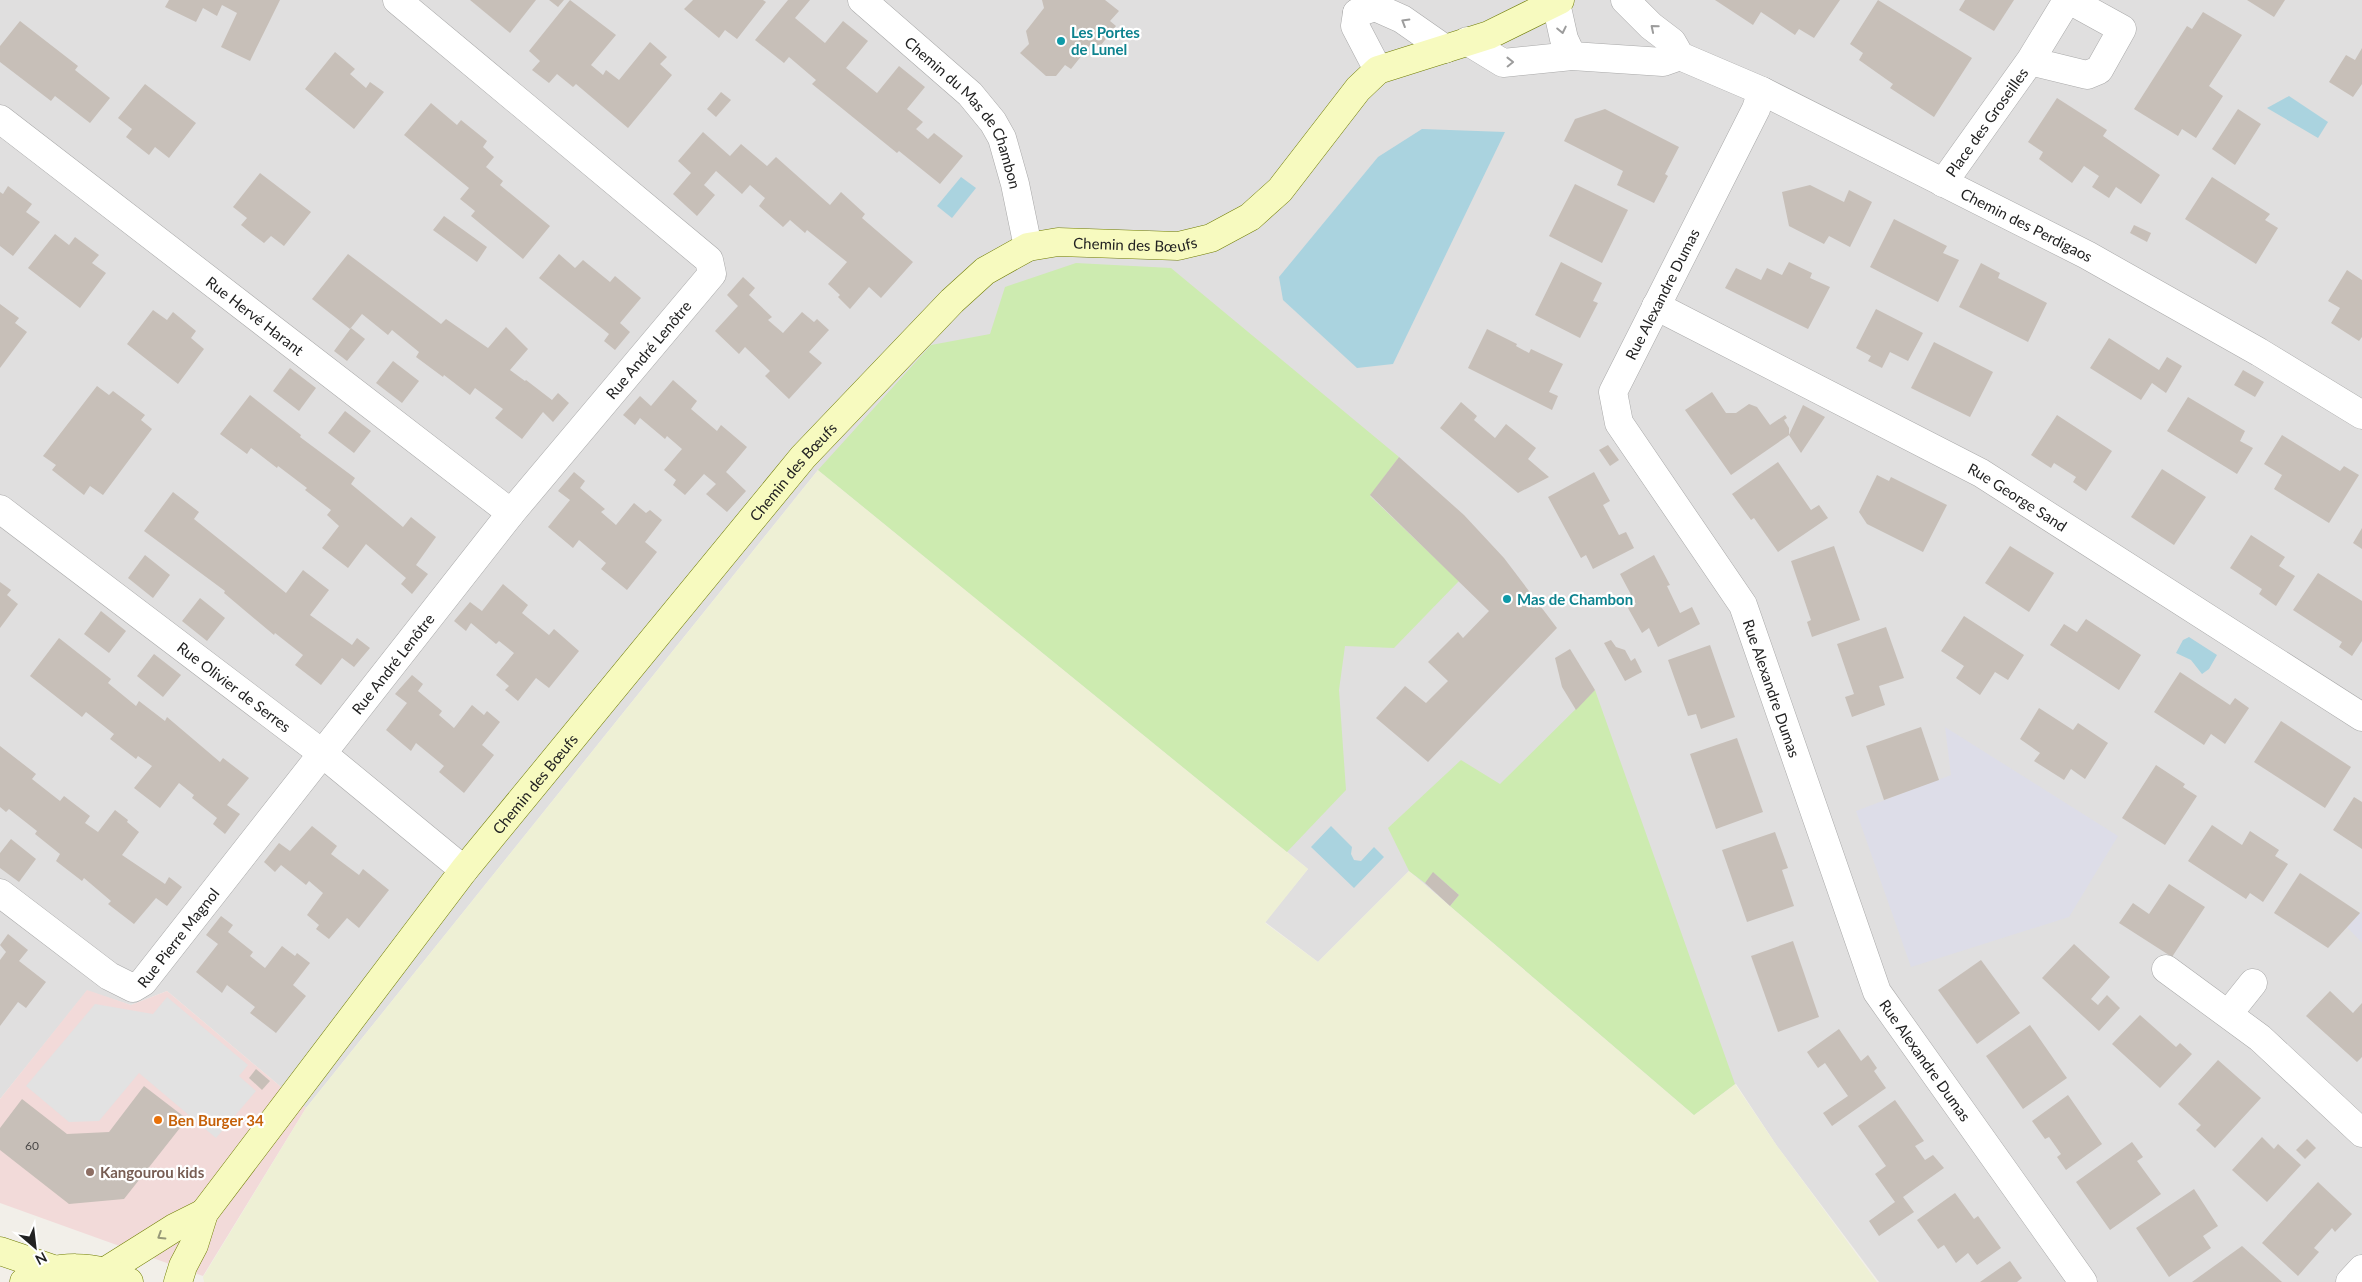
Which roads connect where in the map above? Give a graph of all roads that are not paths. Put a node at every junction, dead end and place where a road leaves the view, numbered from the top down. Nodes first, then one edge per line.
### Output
1 (397, 0) edge
2 (862, 0) edge
3 (1625, 0) edge
4 (1558, 1) edge
5 (1349, 7) edge
6 (1456, 45) junction
7 (1572, 56) junction
8 (1680, 56) junction
9 (2030, 61) dead end
10 (1378, 70) junction
11 (1762, 91) junction
12 (0, 119) edge
13 (1943, 183) junction
14 (1028, 247) junction
15 (1656, 306) junction
16 (2362, 415) edge
17 (0, 509) edge
18 (511, 513) junction
19 (2362, 717) edge
20 (323, 754) junction
21 (464, 870) junction
22 (0, 893) edge
23 (2166, 969) dead end
24 (2253, 983) dead end
25 (2228, 1013) junction
26 (2362, 1133) edge
27 (204, 1213) junction
28 (0, 1251) edge
29 (53, 1269) junction
30 (2362, 1269) edge
31 (117, 1277) edge
32 (24, 1282) edge
33 (178, 1282) edge
34 (2083, 1282) edge
35 (2350, 1282) edge

1 - 18 street, Rue André Lenôtre
2 - 14 street, Chemin du Mas de Chambon
8 -> 3 street, Chemin des Perdigaos
4 - 6 street, Chemin des Bœufs
4 -> 7 street
6 -> 5 street
5 - 10 street
6 -> 7 street
6 - 10 street, Chemin des Bœufs
7 - 8 street
8 - 11 street, Chemin des Perdigaos
9 - 13 street, Place des Groseilles
10 - 14 street, Chemin des Bœufs
11 - 13 street, Chemin des Perdigaos
11 - 15 street, Rue Alexandre Dumas
12 - 18 street, Rue Hervé Harant
13 - 16 street, Chemin des Perdigaos
14 - 21 street, Chemin des Bœufs
15 - 19 street, Rue George Sand
15 - 34 street, Rue Alexandre Dumas
17 - 20 street, Rue Olivier de Serres
18 - 20 street, Rue André Lenôtre
20 - 21 street, Rue Olivier de Serres
20 - 22 street, Rue Pierre Magnol
21 - 27 street, Chemin des Bœufs
23 - 25 street
24 - 25 street
25 - 26 street
27 -> 31 street, Chemin des Bœufs
27 - 33 street, Chemin des Bœufs
28 - 29 street
29 - 31 street
29 - 32 street
30 - 35 street

